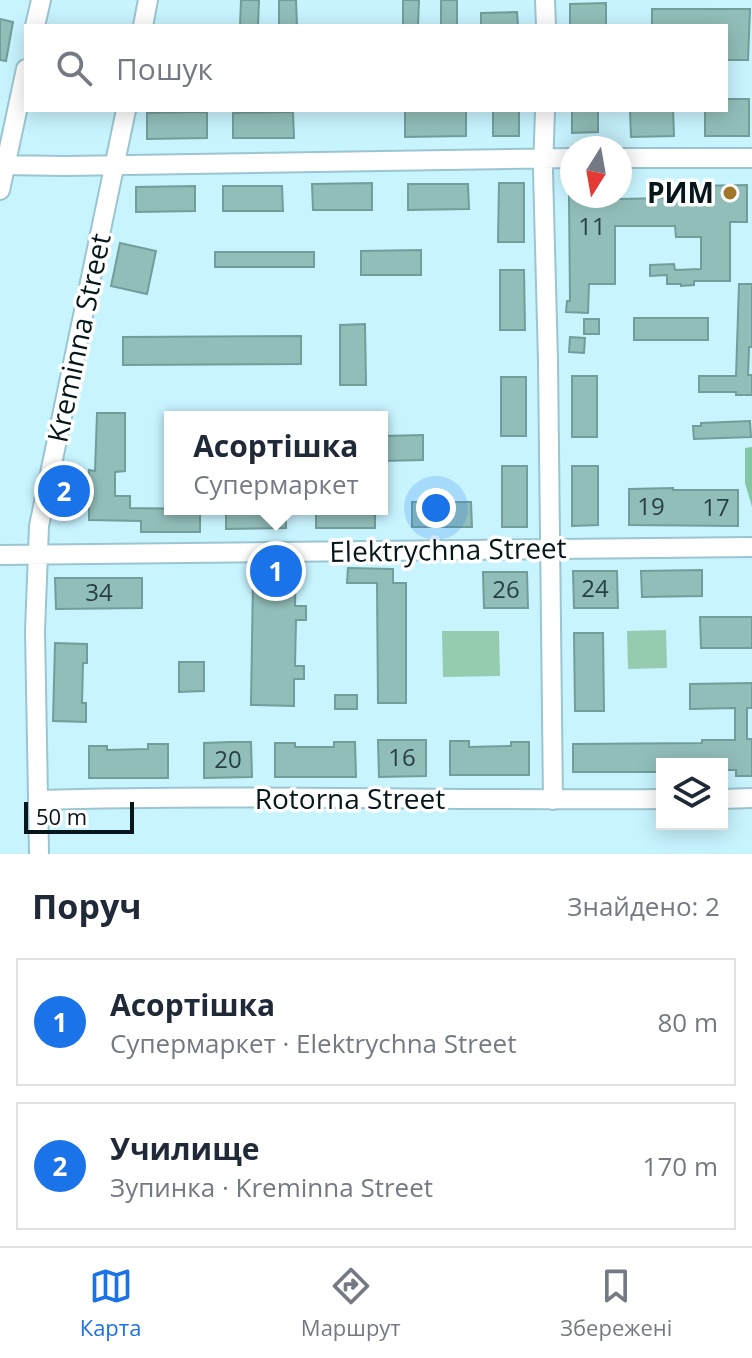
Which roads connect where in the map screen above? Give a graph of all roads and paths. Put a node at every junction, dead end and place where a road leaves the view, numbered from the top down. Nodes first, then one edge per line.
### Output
1 (41, 0) edge
2 (148, 0) edge
3 (545, 0) edge
4 (35, 24) edge
5 (143, 24) edge
6 (546, 24) edge
7 (24, 77) edge
8 (126, 112) edge
9 (545, 112) edge
10 (544, 158) junction
11 (560, 158) edge
12 (632, 158) edge
13 (752, 158) edge
14 (3, 165) edge
15 (115, 165) junction
16 (0, 190) edge
17 (752, 547) edge
18 (550, 549) junction
19 (37, 554) junction
20 (0, 555) edge
21 (752, 798) edge
22 (656, 799) edge
23 (728, 799) edge
24 (38, 800) junction
25 (553, 800) junction
26 (39, 849) edge

1 - 4 street
2 - 5 street
3 - 6 street
7 - 14 street
8 - 15 street, Kreminna Street
9 - 10 street
10 - 11 street
10 - 15 street
10 - 18 street
12 - 13 street
14 - 15 street
14 - 16 street
15 - 19 street, Kreminna Street
17 - 18 street, Elektrychna Street
18 - 19 street, Elektrychna Street
18 - 25 street
19 - 20 street, Elektrychna Street
19 - 24 street, Kreminna Street
21 - 23 street
22 - 25 street, Rotorna Street
24 - 25 street, Rotorna Street
24 - 26 street, Kreminna Street

